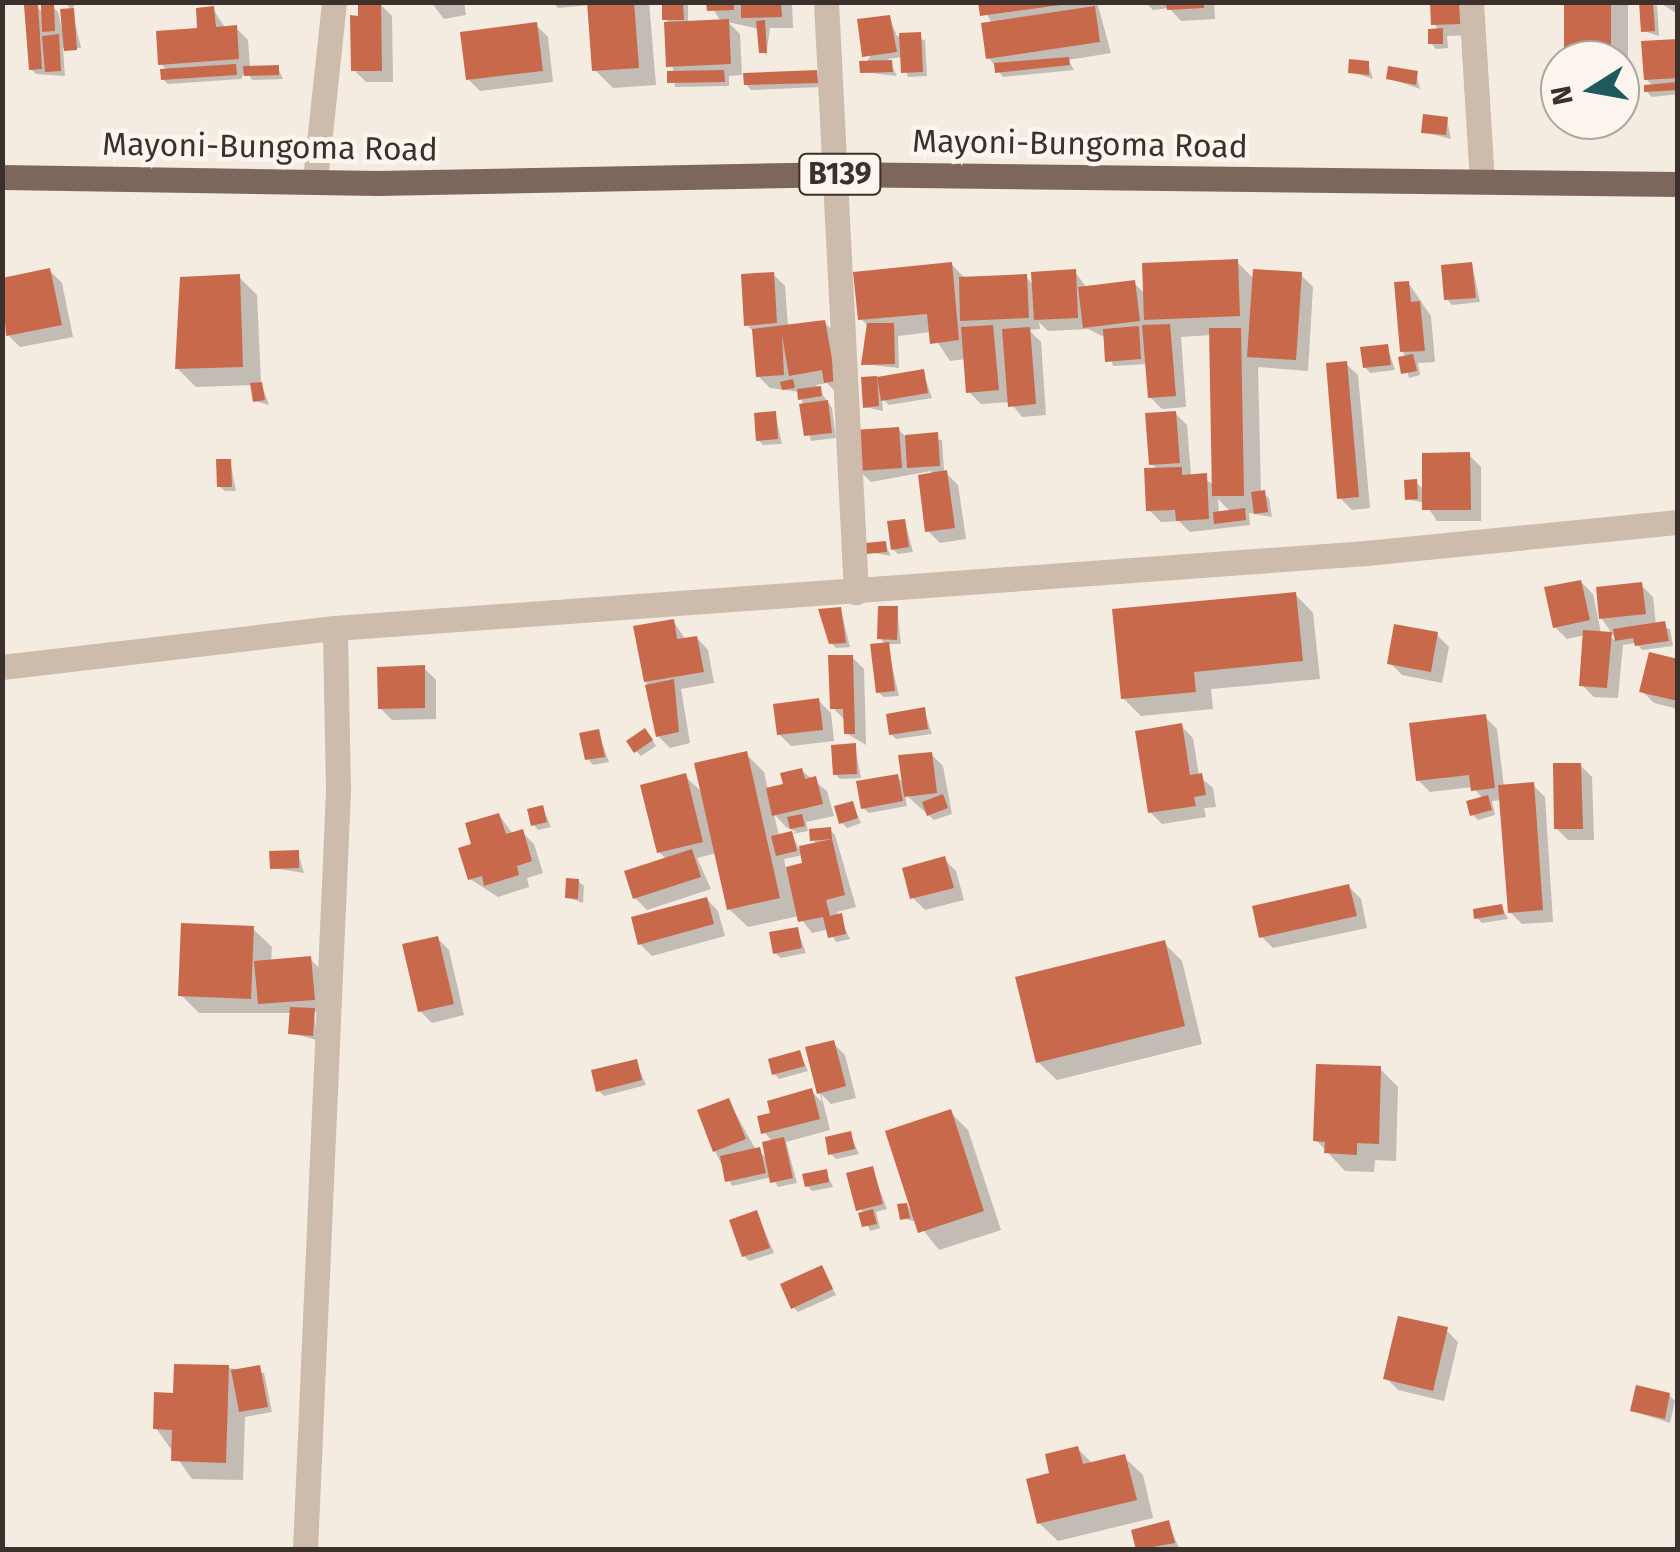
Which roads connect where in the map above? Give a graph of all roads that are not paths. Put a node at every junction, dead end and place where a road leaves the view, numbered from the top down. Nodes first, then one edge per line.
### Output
1 (334, 2) edge
2 (826, 2) edge
3 (1471, 2) edge
4 (832, 174) junction
5 (2, 177) edge
6 (316, 180) junction
7 (1482, 181) junction
8 (1678, 184) edge
9 (1678, 522) edge
10 (856, 592) junction
11 (334, 628) junction
12 (2, 668) edge
13 (305, 1550) edge

1 - 6 street
2 - 4 street
3 - 7 street
4 - 6 main road, Mayoni-Bungoma Road / B139
4 - 7 main road, Mayoni-Bungoma Road / B139
4 - 10 street
5 - 6 main road, Mayoni-Bungoma Road / B139
7 - 8 main road, Mayoni-Bungoma Road / B139
9 - 10 street
10 - 11 street
11 - 12 street
11 - 13 street

